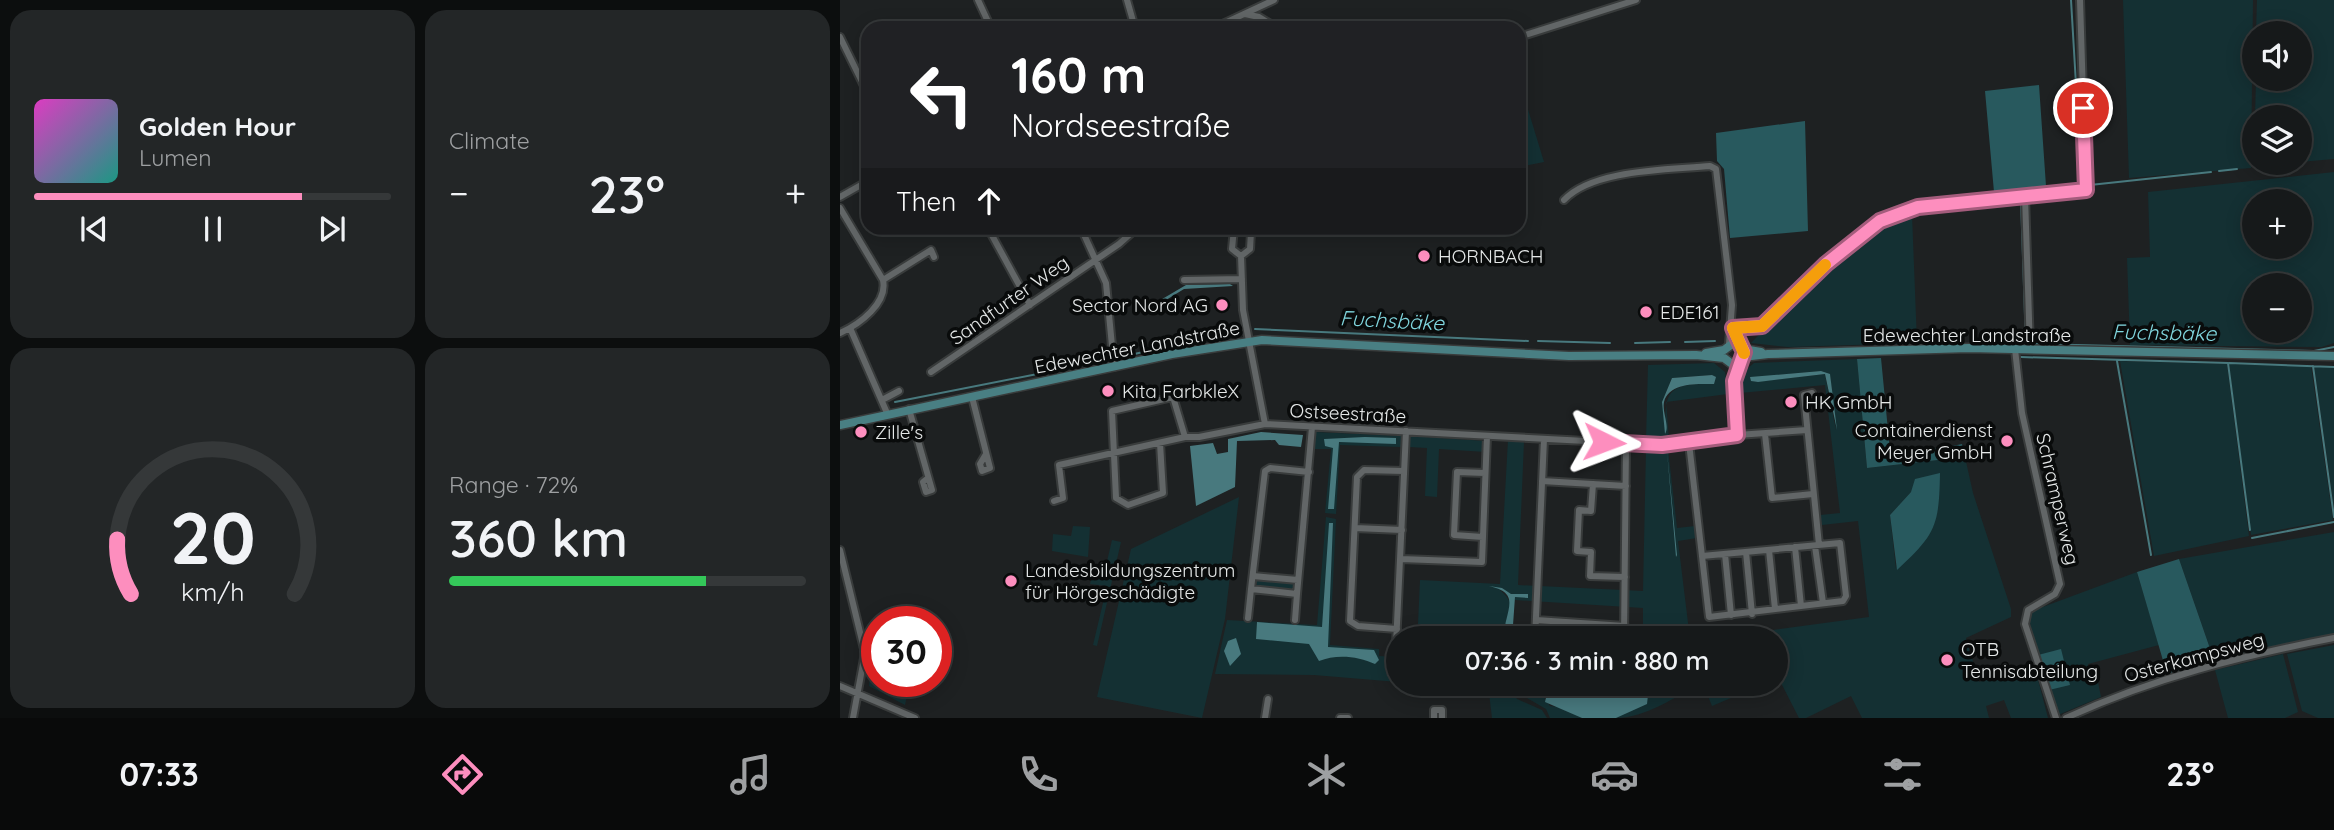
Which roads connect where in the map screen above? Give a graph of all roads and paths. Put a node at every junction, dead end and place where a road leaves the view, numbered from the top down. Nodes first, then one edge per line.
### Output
1 (978, 0) edge
2 (1127, 0) edge
3 (1274, 0) edge
4 (1636, 0) edge
5 (2080, 0) edge
6 (1245, 14) junction
7 (988, 21) edge
8 (1133, 21) edge
9 (1230, 21) edge
10 (1265, 21) edge
11 (1526, 35) edge
12 (840, 37) edge
13 (861, 80) edge
14 (861, 185) edge
15 (2025, 196) junction
16 (840, 197) edge
17 (1563, 200) dead end
18 (840, 208) edge
19 (992, 235) edge
20 (1085, 235) edge
21 (1129, 235) edge
22 (1233, 235) edge
23 (1251, 235) edge
24 (1241, 256) junction
25 (934, 257) dead end
26 (1096, 260) junction
27 (1242, 279) junction
28 (883, 280) junction
29 (1184, 280) dead end
30 (1030, 305) junction
31 (850, 328) junction
32 (1733, 328) junction
33 (840, 333) edge
34 (1248, 341) junction
35 (2015, 349) junction
36 (2030, 349) junction
37 (1733, 354) junction
38 (2334, 356) edge
39 (1114, 367) junction
40 (931, 372) dead end
41 (899, 391) dead end
42 (1812, 393) dead end
43 (972, 397) junction
44 (882, 400) junction
45 (909, 409) junction
46 (887, 414) junction
47 (1265, 424) junction
48 (840, 425) edge
49 (1312, 427) junction
50 (1807, 430) junction
51 (1406, 431) junction
52 (1765, 434) junction
53 (1737, 435) junction
54 (1487, 436) junction
55 (1185, 437) junction
56 (1544, 439) junction
57 (1160, 443) junction
58 (1626, 443) junction
59 (1689, 443) junction
60 (986, 454) dead end
61 (1112, 455) junction
62 (1404, 471) junction
63 (1309, 472) junction
64 (1485, 474) junction
65 (928, 478) dead end
66 (1542, 481) junction
67 (1593, 484) junction
68 (1626, 486) junction
69 (1814, 494) junction
70 (1054, 500) dead end
71 (1355, 527) junction
72 (1402, 530) junction
73 (1483, 537) junction
74 (1817, 545) junction
75 (1795, 548) junction
76 (840, 550) edge
77 (1769, 550) junction
78 (1746, 552) junction
79 (1725, 554) junction
80 (1702, 556) junction
81 (1401, 559) junction
82 (1253, 576) junction
83 (1625, 577) junction
84 (1298, 580) junction
85 (1251, 589) junction
86 (1297, 594) junction
87 (1823, 603) junction
88 (1801, 606) junction
89 (1775, 609) junction
90 (1752, 614) junction
91 (1731, 615) junction
92 (1248, 618) dead end
93 (1295, 620) dead end
94 (1536, 621) junction
95 (1397, 626) edge
96 (1536, 626) edge
97 (1625, 626) joint
98 (1386, 628) edge
99 (2334, 638) edge
100 (840, 686) edge
101 (859, 693) junction
102 (1268, 699) dead end
103 (853, 718) edge
104 (915, 718) edge
105 (1265, 718) edge
106 (1340, 718) edge
107 (1348, 718) edge
108 (1434, 718) edge
109 (1442, 718) edge
110 (2056, 718) edge
111 (2066, 718) edge

1 - 7 street
2 - 8 street
3 - 6 street
4 - 11 street
5 - 15 street
6 - 9 street
6 - 10 street
12 - 13 street
14 - 16 street
15 - 32 street
15 - 36 street
17 - 32 street
18 - 28 street
19 - 30 street
20 - 26 street
21 - 26 street, Sandfurter Weg
22 - 24 street
23 - 24 street
24 - 27 street, Ostseestraße
25 - 28 street
26 - 30 street, Sandfurter Weg
26 - 39 street
27 - 29 street
27 - 34 street, Ostseestraße
28 - 31 street
30 - 40 street, Sandfurter Weg
31 - 33 street
31 - 44 street
32 - 37 street
34 - 37 main road, Edewechter Landstraße
34 - 39 main road, Edewechter Landstraße
34 - 47 street, Ostseestraße
35 - 36 main road, Edewechter Landstraße
35 - 37 main road, Edewechter Landstraße
35 - 110 street, Schramperweg
36 - 38 main road, Edewechter Landstraße
37 - 53 street
39 - 43 main road, Edewechter Landstraße
41 - 44 street
42 - 50 street
43 - 45 main road, Edewechter Landstraße
43 - 60 street
44 - 46 street
45 - 46 main road, Edewechter Landstraße
45 - 65 street
46 - 48 main road, Edewechter Landstraße
47 - 49 street, Ostseestraße
47 - 55 street
49 - 51 street, Ostseestraße
49 - 63 street
50 - 52 street, Ostseestraße
50 - 69 street
51 - 54 street, Ostseestraße
51 - 62 street
52 - 53 street, Ostseestraße
52 - 69 street
53 - 59 street, Ostseestraße
54 - 56 street, Ostseestraße
54 - 64 street
55 - 57 street
55 - 61 street
56 - 58 street, Ostseestraße
56 - 66 street
57 - 61 street
57 - 61 street
58 - 59 street, Ostseestraße
58 - 68 street
59 - 80 street
61 - 70 street
62 - 71 street
62 - 72 street
63 - 82 street
63 - 84 street
64 - 73 street
64 - 73 street
66 - 67 street
66 - 94 street
67 - 68 street
67 - 83 street
68 - 83 street
69 - 74 street
71 - 72 street
71 - 98 street
72 - 81 street
73 - 81 street
74 - 75 street
74 - 87 street
74 - 87 street
75 - 77 street
75 - 88 street
76 - 101 street
77 - 78 street
77 - 89 street
78 - 79 street
78 - 90 street
79 - 80 street
79 - 91 street
80 - 91 street
81 - 95 street
82 - 84 street
82 - 85 street
83 - 97 street
84 - 86 street
85 - 86 street
85 - 92 street
86 - 93 street
87 - 88 street
88 - 89 street
89 - 90 street
90 - 91 street
94 - 96 street
94 - 97 street
99 - 111 street, Osterkampsweg
100 - 101 street
101 - 103 street
101 - 104 street
102 - 105 street
106 - 107 street
108 - 109 street

